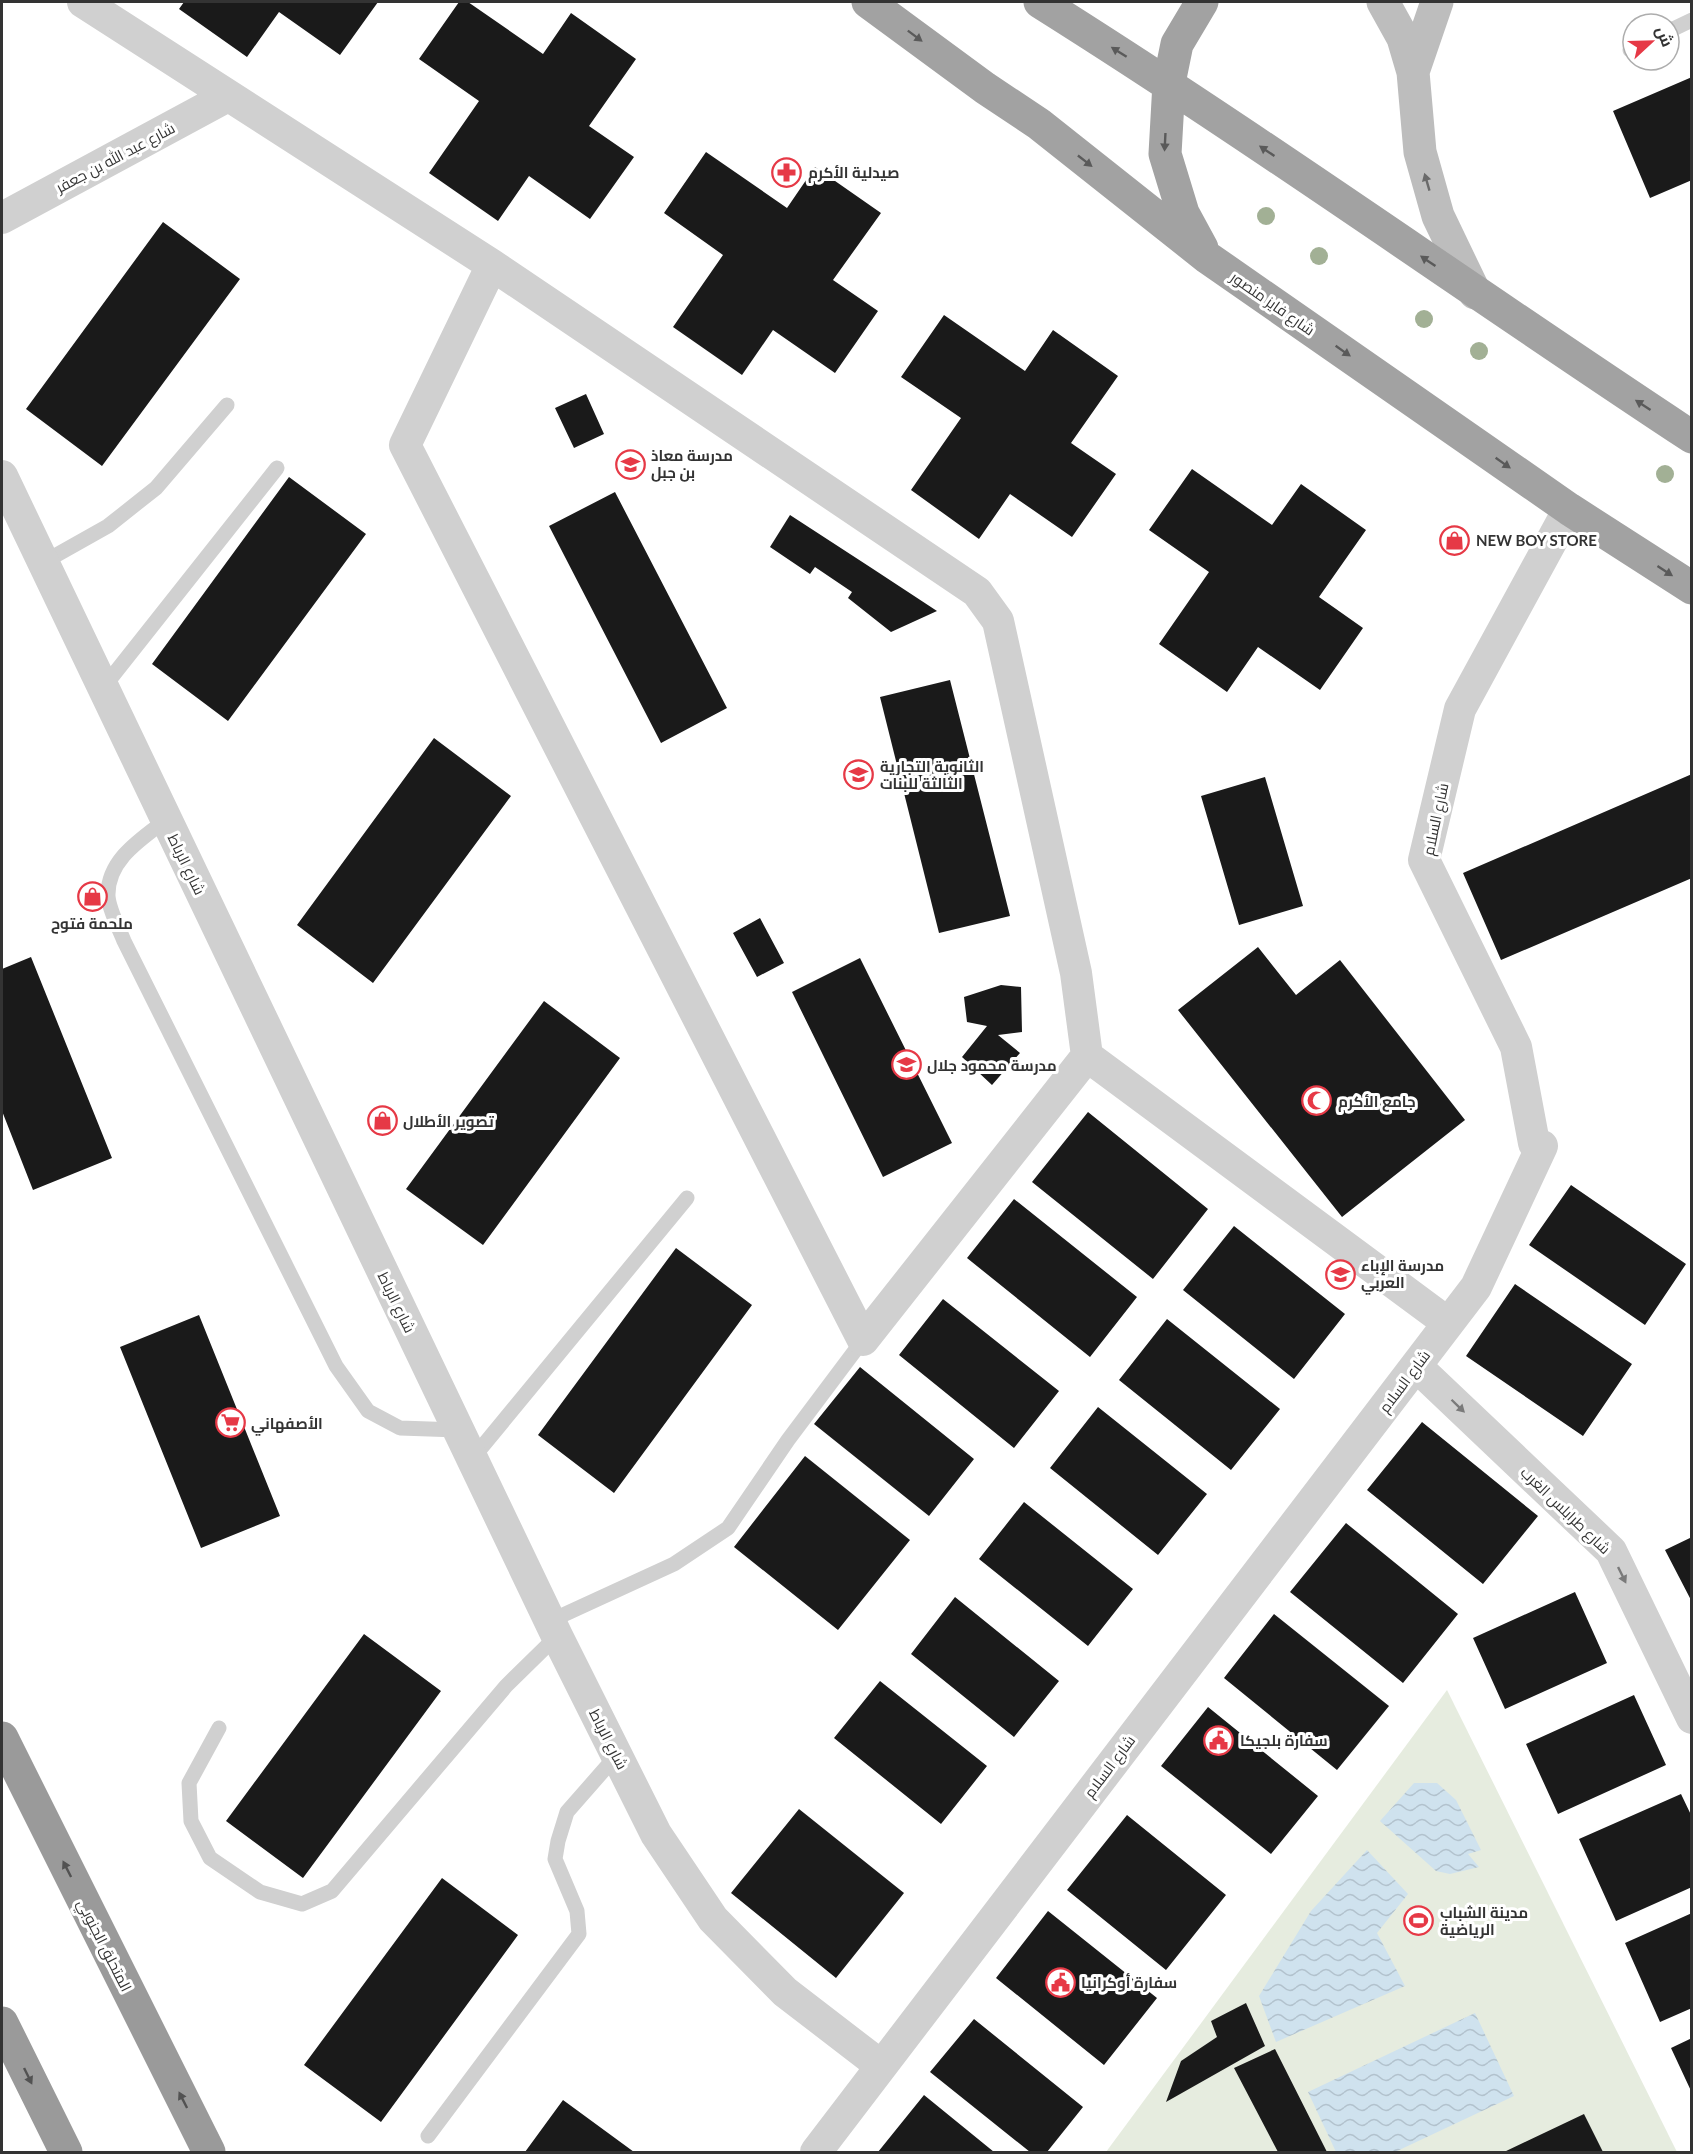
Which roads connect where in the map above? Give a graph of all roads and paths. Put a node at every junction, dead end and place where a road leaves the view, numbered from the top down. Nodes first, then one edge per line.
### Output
1 (83, 2) edge
2 (868, 2) edge
3 (1040, 2) edge
4 (1202, 2) edge
5 (1383, 2) edge
6 (1437, 2) edge
7 (1413, 72) junction
8 (1169, 83) junction
9 (228, 96) junction
10 (2, 218) edge
11 (1208, 258) junction
12 (492, 265) junction
13 (1475, 293) junction
14 (227, 405) dead end
15 (1692, 437) edge
16 (277, 468) dead end
17 (2, 476) edge
18 (1569, 509) junction
19 (44, 562) junction
20 (1692, 588) edge
21 (103, 688) junction
22 (166, 820) junction
23 (1087, 1056) junction
24 (687, 1198) dead end
25 (1448, 1323) junction
26 (863, 1340) junction
27 (1416, 1366) junction
28 (458, 1430) junction
29 (472, 1459) junction
30 (553, 1629) junction
31 (1692, 1718) edge
32 (219, 1728) dead end
33 (2, 1738) edge
34 (617, 1755) junction
35 (2, 2024) edge
36 (880, 2065) junction
37 (428, 2136) dead end
38 (66, 2152) edge
39 (209, 2152) edge
40 (816, 2152) edge

1 - 9 street
2 -> 11 highway, شارع فايز منصور
8 -> 3 highway
4 - 8 highway
5 - 7 main road
6 - 7 main road
13 -> 7 main road
8 -> 11 highway
13 -> 8 highway
9 - 10 street, شارع عبد الله بن جعفر
9 - 12 street
11 -> 18 highway, شارع فايز منصور
12 - 23 street
12 - 26 street
15 -> 13 highway
14 - 19 lane
16 - 21 lane
17 - 19 street, شارع الرباط
18 -> 20 highway, شارع فايز منصور
18 - 25 street, شارع السلام
19 - 21 street, شارع الرباط
21 - 22 street, شارع الرباط
22 - 28 street, شارع الرباط
22 - 28 lane
23 - 25 street
23 - 26 street
24 - 29 lane
25 - 27 street, شارع السلام
26 - 30 lane
27 -> 31 street, شارع طرابلس الغرب
27 - 36 street, شارع السلام
28 - 29 street, شارع الرباط
29 - 30 street, شارع الرباط
30 - 32 lane
30 - 34 street, شارع الرباط
39 -> 33 highway, المتحلق الجنوبي
34 - 36 street, شارع الرباط
34 - 37 lane
35 -> 38 highway
36 - 40 street, شارع السلام

